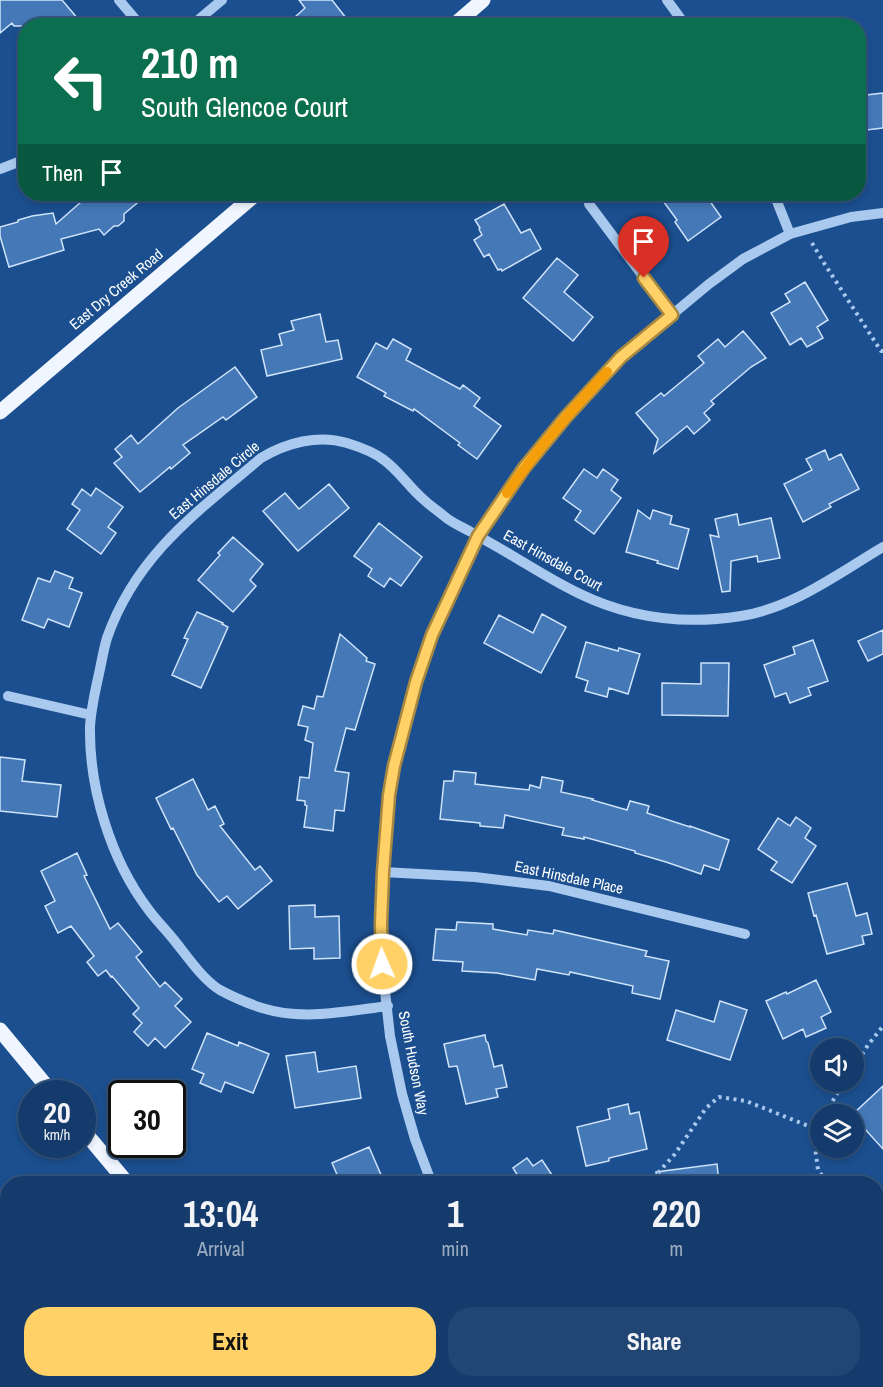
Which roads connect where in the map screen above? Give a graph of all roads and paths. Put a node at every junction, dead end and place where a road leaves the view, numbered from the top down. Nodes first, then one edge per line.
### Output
1 (119, 0) edge
2 (222, 0) edge
3 (483, 0) edge
4 (667, 0) edge
5 (134, 18) edge
6 (201, 18) edge
7 (462, 18) edge
8 (680, 18) edge
9 (18, 162) edge
10 (0, 169) edge
11 (248, 201) edge
12 (777, 201) edge
13 (589, 204) dead end
14 (883, 213) edge
15 (805, 230) junction
16 (790, 234) junction
17 (672, 315) junction
18 (883, 351) edge
19 (0, 411) edge
20 (478, 536) junction
21 (883, 547) edge
22 (8, 696) dead end
23 (92, 714) junction
24 (383, 872) junction
25 (745, 934) dead end
26 (388, 1006) junction
27 (883, 1026) edge
28 (0, 1030) edge
29 (864, 1051) edge
30 (41, 1080) edge
31 (810, 1127) edge
32 (96, 1146) edge
33 (816, 1158) edge
34 (121, 1176) edge
35 (429, 1176) edge
36 (655, 1176) edge
37 (822, 1176) edge

1 - 5 street
2 - 6 street
3 - 7 main road
4 - 8 street
9 - 10 street
11 - 19 main road, East Dry Creek Road
12 - 16 street
13 - 17 street
14 - 15 street, South Hudson Way
15 - 16 street, South Hudson Way
15 - 18 path
16 - 17 street, South Hudson Way
17 - 20 street, South Hudson Way
20 - 21 street, East Hinsdale Court
20 - 23 street, East Hinsdale Circle
20 - 24 street, South Hudson Way
22 - 23 street
23 - 26 street, East Hinsdale Circle
24 - 25 street, East Hinsdale Place
24 - 26 street, South Hudson Way
26 - 35 street, South Hudson Way
27 - 29 path
28 - 30 main road
31 - 36 path
32 - 34 main road
33 - 37 path

